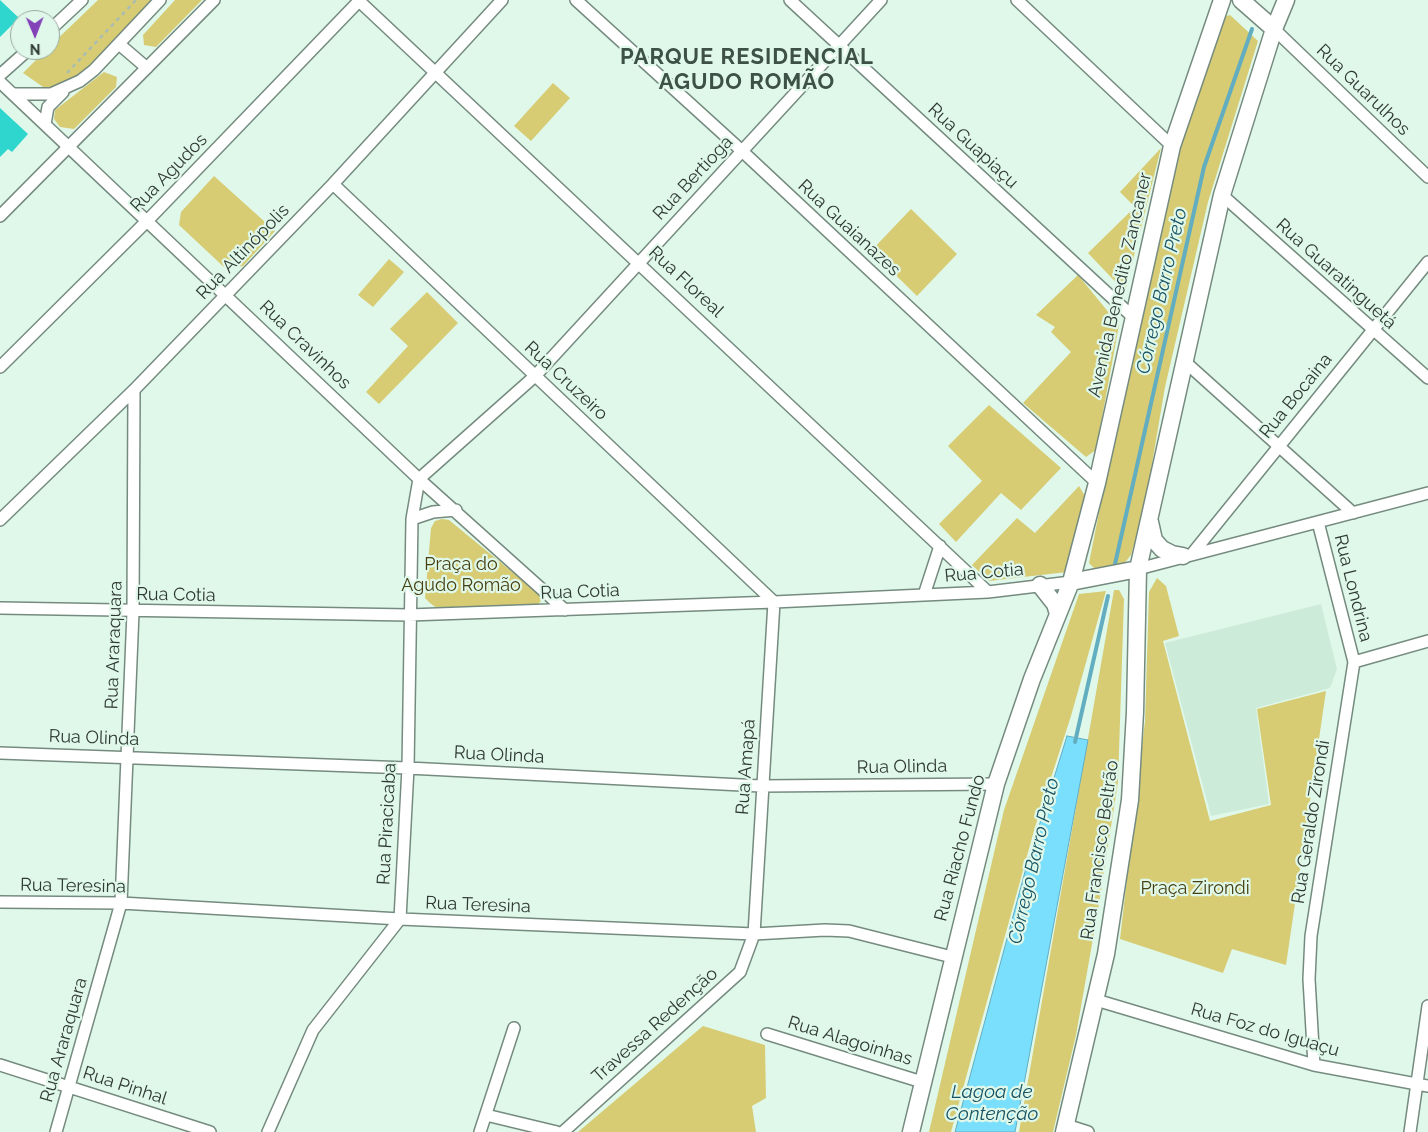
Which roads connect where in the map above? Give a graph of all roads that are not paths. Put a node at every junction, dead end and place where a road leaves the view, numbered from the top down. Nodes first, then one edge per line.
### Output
1 (82, 0) edge
2 (160, 0) edge
3 (214, 0) edge
4 (359, 0) edge
5 (502, 0) edge
6 (576, 0) edge
7 (790, 0) edge
8 (881, 0) edge
9 (1017, 0) edge
10 (1222, 0) edge
11 (1241, 0) edge
12 (1286, 0) edge
13 (60, 21) edge
14 (1274, 29) junction
15 (118, 44) junction
16 (838, 46) junction
17 (17, 60) edge
18 (147, 68) junction
19 (436, 72) junction
20 (0, 75) edge
21 (0, 82) edge
22 (66, 82) junction
23 (0, 94) edge
24 (19, 98) junction
25 (45, 124) junction
26 (1172, 146) junction
27 (68, 148) junction
28 (742, 151) junction
29 (1428, 177) edge
30 (333, 184) junction
31 (1222, 195) junction
32 (0, 216) edge
33 (148, 221) junction
34 (638, 261) junction
35 (1428, 262) edge
36 (226, 294) junction
37 (1133, 317) junction
38 (1373, 330) junction
39 (1183, 360) junction
40 (0, 367) edge
41 (535, 376) junction
42 (1428, 378) edge
43 (134, 390) junction
44 (1278, 445) junction
45 (419, 478) junction
46 (1097, 483) junction
47 (1428, 493) edge
48 (456, 510) junction
49 (1354, 513) junction
50 (412, 519) junction
51 (1149, 519) junction
52 (0, 520) edge
53 (1318, 522) junction
54 (940, 546) junction
55 (1188, 555) junction
56 (1138, 569) junction
57 (1071, 582) junction
58 (1040, 586) junction
59 (988, 592) junction
60 (924, 595) junction
61 (774, 602) junction
62 (0, 608) edge
63 (565, 610) junction
64 (134, 612) junction
65 (1058, 614) junction
66 (410, 615) junction
67 (1428, 641) edge
68 (1354, 662) junction
69 (0, 753) edge
70 (127, 757) junction
71 (408, 768) junction
72 (996, 784) junction
73 (761, 786) junction
74 (0, 902) edge
75 (121, 904) junction
76 (400, 919) junction
77 (754, 934) junction
78 (952, 957) junction
79 (1096, 1000) junction
80 (1428, 1006) edge
81 (514, 1028) dead end
82 (767, 1034) dead end
83 (0, 1065) edge
84 (1314, 1065) junction
85 (922, 1082) junction
86 (1423, 1085) edge
87 (70, 1087) junction
88 (486, 1115) junction
89 (1065, 1129) edge
90 (56, 1132) edge
91 (210, 1132) edge
92 (268, 1132) edge
93 (480, 1132) edge
94 (557, 1132) edge
95 (563, 1132) edge
96 (911, 1132) edge
97 (1088, 1132) edge
98 (1410, 1132) edge

1 - 13 street
2 - 15 street
3 - 18 street
4 - 19 street, Rua Floreal
4 - 33 street, Rua Agudos
5 - 19 street, Rua Altinópolis
6 - 28 street, Rua Guaianazes
7 - 16 street, Rua Guapiaçu
8 - 16 street, Rua Bertioga
9 - 26 street
10 - 26 main road, Avenida Benedito Zancaner
11 - 14 main road
12 - 14 main road
14 - 29 street, Rua Guarulhos
14 - 31 main road
15 - 18 street
15 - 22 street
16 - 28 street, Rua Bertioga
16 - 37 street, Rua Guapiaçu
17 - 20 street
18 - 27 street
19 - 30 street, Rua Altinópolis
19 - 34 street, Rua Floreal
21 - 24 street, Rua Cravinhos
22 - 24 street
22 - 25 street
23 - 24 street, Rua Cravinhos
24 - 25 street, Rua Cravinhos
25 - 27 street, Rua Cravinhos
26 - 37 main road, Avenida Benedito Zancaner
27 - 32 street
27 - 33 street, Rua Cravinhos
28 - 34 street, Rua Bertioga
28 - 46 street, Rua Guaianazes
30 - 36 street, Rua Altinópolis
30 - 41 street, Rua Cruzeiro
31 - 38 street, Rua Guaratinguetá
31 - 39 main road
33 - 36 street, Rua Cravinhos
33 - 40 street, Rua Agudos
34 - 41 street, Rua Bertioga
34 - 54 street, Rua Floreal
35 - 38 street, Rua Bocaina
36 - 43 street, Rua Altinópolis
36 - 45 street, Rua Cravinhos
37 - 46 main road, Avenida Benedito Zancaner
38 - 42 street, Rua Guaratinguetá
38 - 44 street, Rua Bocaina
39 - 44 street
39 - 51 main road
41 - 45 street, Rua Bertioga
41 - 61 street, Rua Cruzeiro
43 - 52 street, Rua Altinópolis
43 - 64 street, Rua Araraquara
44 - 49 street
44 - 55 street, Rua Bocaina
45 - 48 street, Rua Cravinhos
45 - 50 street, Rua Piracicaba
46 - 57 main road, Avenida Benedito Zancaner
47 - 49 street
48 - 50 street
48 - 63 street, Rua Cravinhos
49 - 53 street
50 - 66 street, Rua Piracicaba
51 - 55 main road
51 - 56 main road
53 - 55 street
53 - 68 street, Rua Londrina
54 - 59 street, Rua Floreal
54 - 60 street
55 - 56 street
56 - 57 main road
56 - 79 main road, Rua Francisco Beltrão
57 - 58 street, Rua Cotia
57 - 65 main road, Rua Riacho Fundo
58 - 59 street, Rua Cotia
58 - 65 main road
59 - 60 street, Rua Cotia
60 - 61 street, Rua Cotia
61 - 63 street, Rua Cotia
61 - 73 street, Rua Amapá
62 - 64 street, Rua Cotia
63 - 66 street, Rua Cotia
64 - 66 street, Rua Cotia
64 - 70 street, Rua Araraquara
65 - 72 main road, Rua Riacho Fundo
66 - 71 street, Rua Piracicaba
67 - 68 street
68 - 84 street, Rua Geraldo Zirondi
69 - 70 street, Rua Olinda
70 - 71 street, Rua Olinda
70 - 75 street, Rua Araraquara
71 - 73 street, Rua Olinda
71 - 76 street, Rua Piracicaba
72 - 73 street, Rua Olinda
72 - 78 main road, Rua Riacho Fundo
73 - 77 street, Rua Amapá
74 - 75 street, Rua Teresina
75 - 76 street, Rua Teresina
75 - 87 street, Rua Araraquara
76 - 77 street, Rua Teresina
76 - 92 street
77 - 78 street, Rua Teresina
77 - 95 street, Travessa Redenção
78 - 85 main road, Rua Riacho Fundo
79 - 84 street, Rua Foz do Iguaçu
79 - 89 main road, Rua Francisco Beltrão
80 - 86 street
81 - 88 street
82 - 85 street, Rua Alagoinhas
83 - 87 street, Rua Pinhal
84 - 86 street, Rua Foz do Iguaçu
85 - 96 main road, Rua Riacho Fundo
86 - 98 street
87 - 90 street, Rua Araraquara
87 - 91 street, Rua Pinhal
88 - 93 street
88 - 94 street
89 - 97 street

